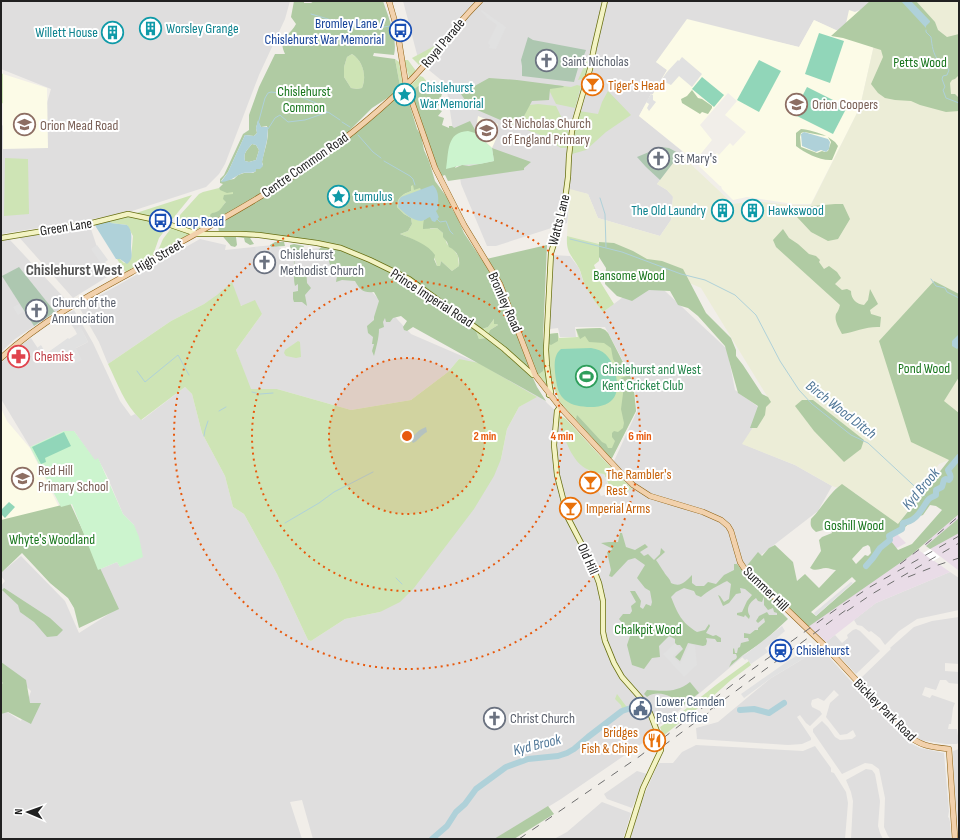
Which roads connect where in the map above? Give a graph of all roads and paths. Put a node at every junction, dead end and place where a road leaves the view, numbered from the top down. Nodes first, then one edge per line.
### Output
1 (389, 1) edge
2 (480, 1) edge
3 (605, 1) edge
4 (406, 85) junction
5 (197, 234) junction
6 (1, 238) edge
7 (1, 358) edge
8 (535, 375) junction
9 (549, 394) junction
10 (560, 407) junction
11 (642, 492) joint
12 (818, 640) joint
13 (627, 839) edge
14 (955, 839) edge

1 - 4 main road, Bromley Road
2 - 4 main road, Royal Parade
3 - 9 main road, Watts Lane
4 - 5 main road, Centre Common Road
4 - 8 main road, Bromley Road
5 - 6 main road, Green Lane
5 - 7 main road, High Street
5 - 8 main road, Prince Imperial Road
8 - 9 main road, Bromley Road
9 - 10 main road, Bromley Road
10 - 11 main road, Bromley Road
10 - 13 main road, Old Hill
11 - 12 main road, Summer Hill
12 - 14 main road, Bickley Park Road

